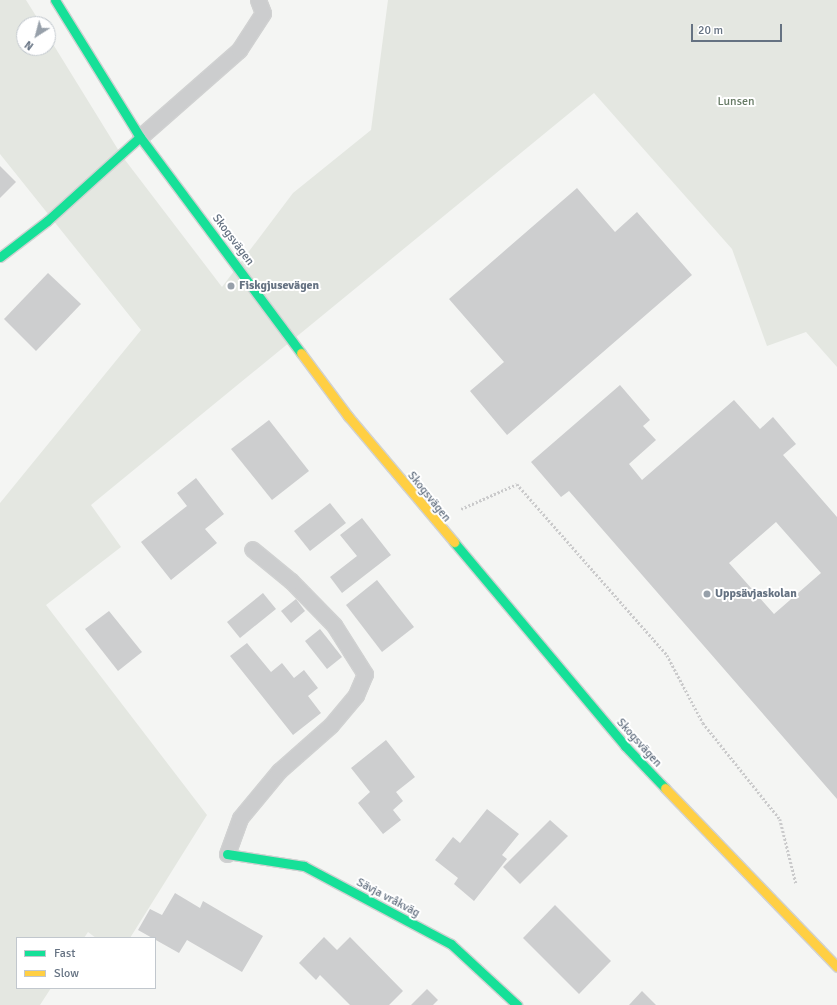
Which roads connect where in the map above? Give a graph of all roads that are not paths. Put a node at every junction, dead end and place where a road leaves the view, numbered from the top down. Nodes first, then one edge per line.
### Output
1 (55, 0) edge
2 (258, 0) edge
3 (140, 137) junction
4 (0, 257) edge
5 (252, 549) dead end
6 (227, 854) joint
7 (837, 967) edge
8 (517, 1005) edge

1 - 3 street, Skogsvägen
2 - 3 lane
3 - 4 street
3 - 7 street, Skogsvägen
5 - 6 lane
6 - 8 street, Sävja vråkväg

